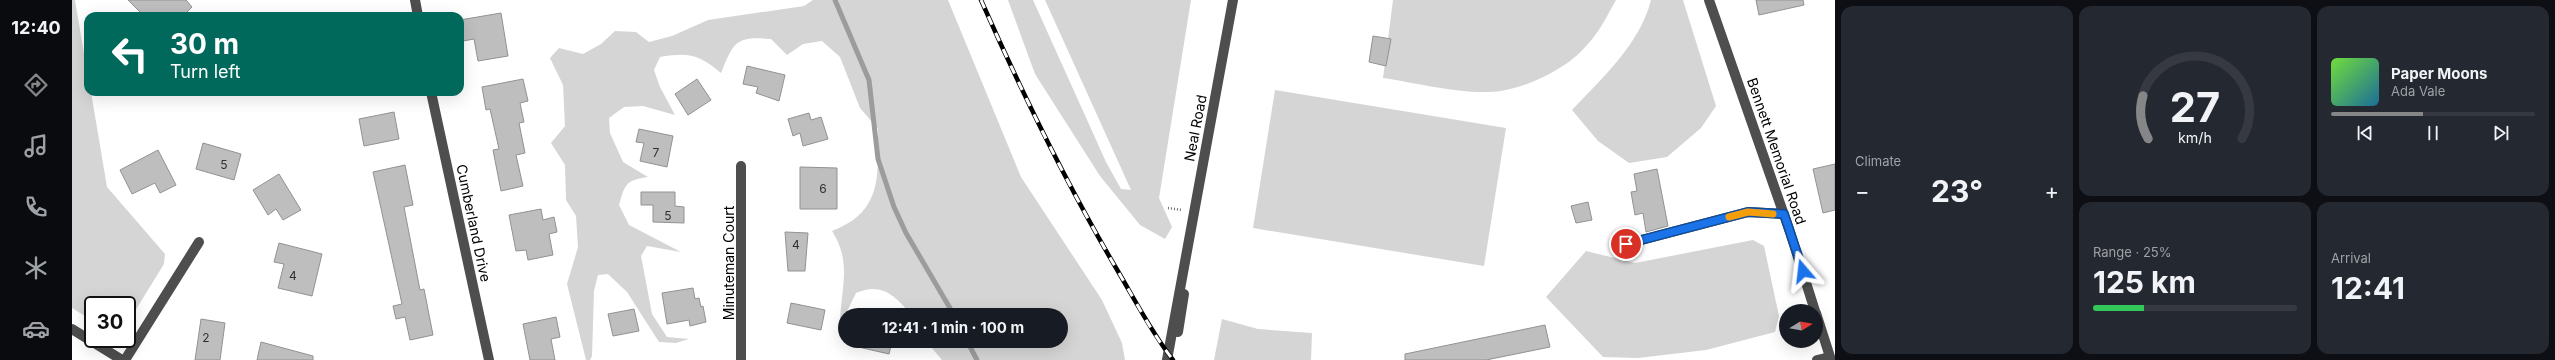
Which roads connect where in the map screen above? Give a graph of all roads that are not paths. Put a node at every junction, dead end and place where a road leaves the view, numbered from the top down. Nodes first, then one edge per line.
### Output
1 (415, 0) edge
2 (1234, 0) edge
3 (1709, 0) edge
4 (417, 12) edge
5 (432, 96) edge
6 (741, 166) dead end
7 (1784, 214) junction
8 (199, 242) dead end
9 (1626, 244) dead end
10 (1186, 260) junction
11 (1813, 304) edge
12 (72, 329) edge
13 (1823, 334) edge
14 (1831, 359) edge
15 (122, 360) edge
16 (125, 360) edge
17 (489, 360) edge
18 (741, 360) edge
19 (1167, 360) edge
20 (1173, 360) edge
21 (1817, 360) edge

1 - 4 street
2 - 10 street, Neal Road
3 - 7 street, Bennett Memorial Road
5 - 17 street, Cumberland Drive
6 - 18 street, Minuteman Court
7 - 9 street
7 - 11 street, Bennett Memorial Road
8 - 16 street
10 - 19 street, Neal Road
10 - 20 street, Neal Road
12 - 15 street
13 - 14 street, Bennett Memorial Road
14 - 21 street

